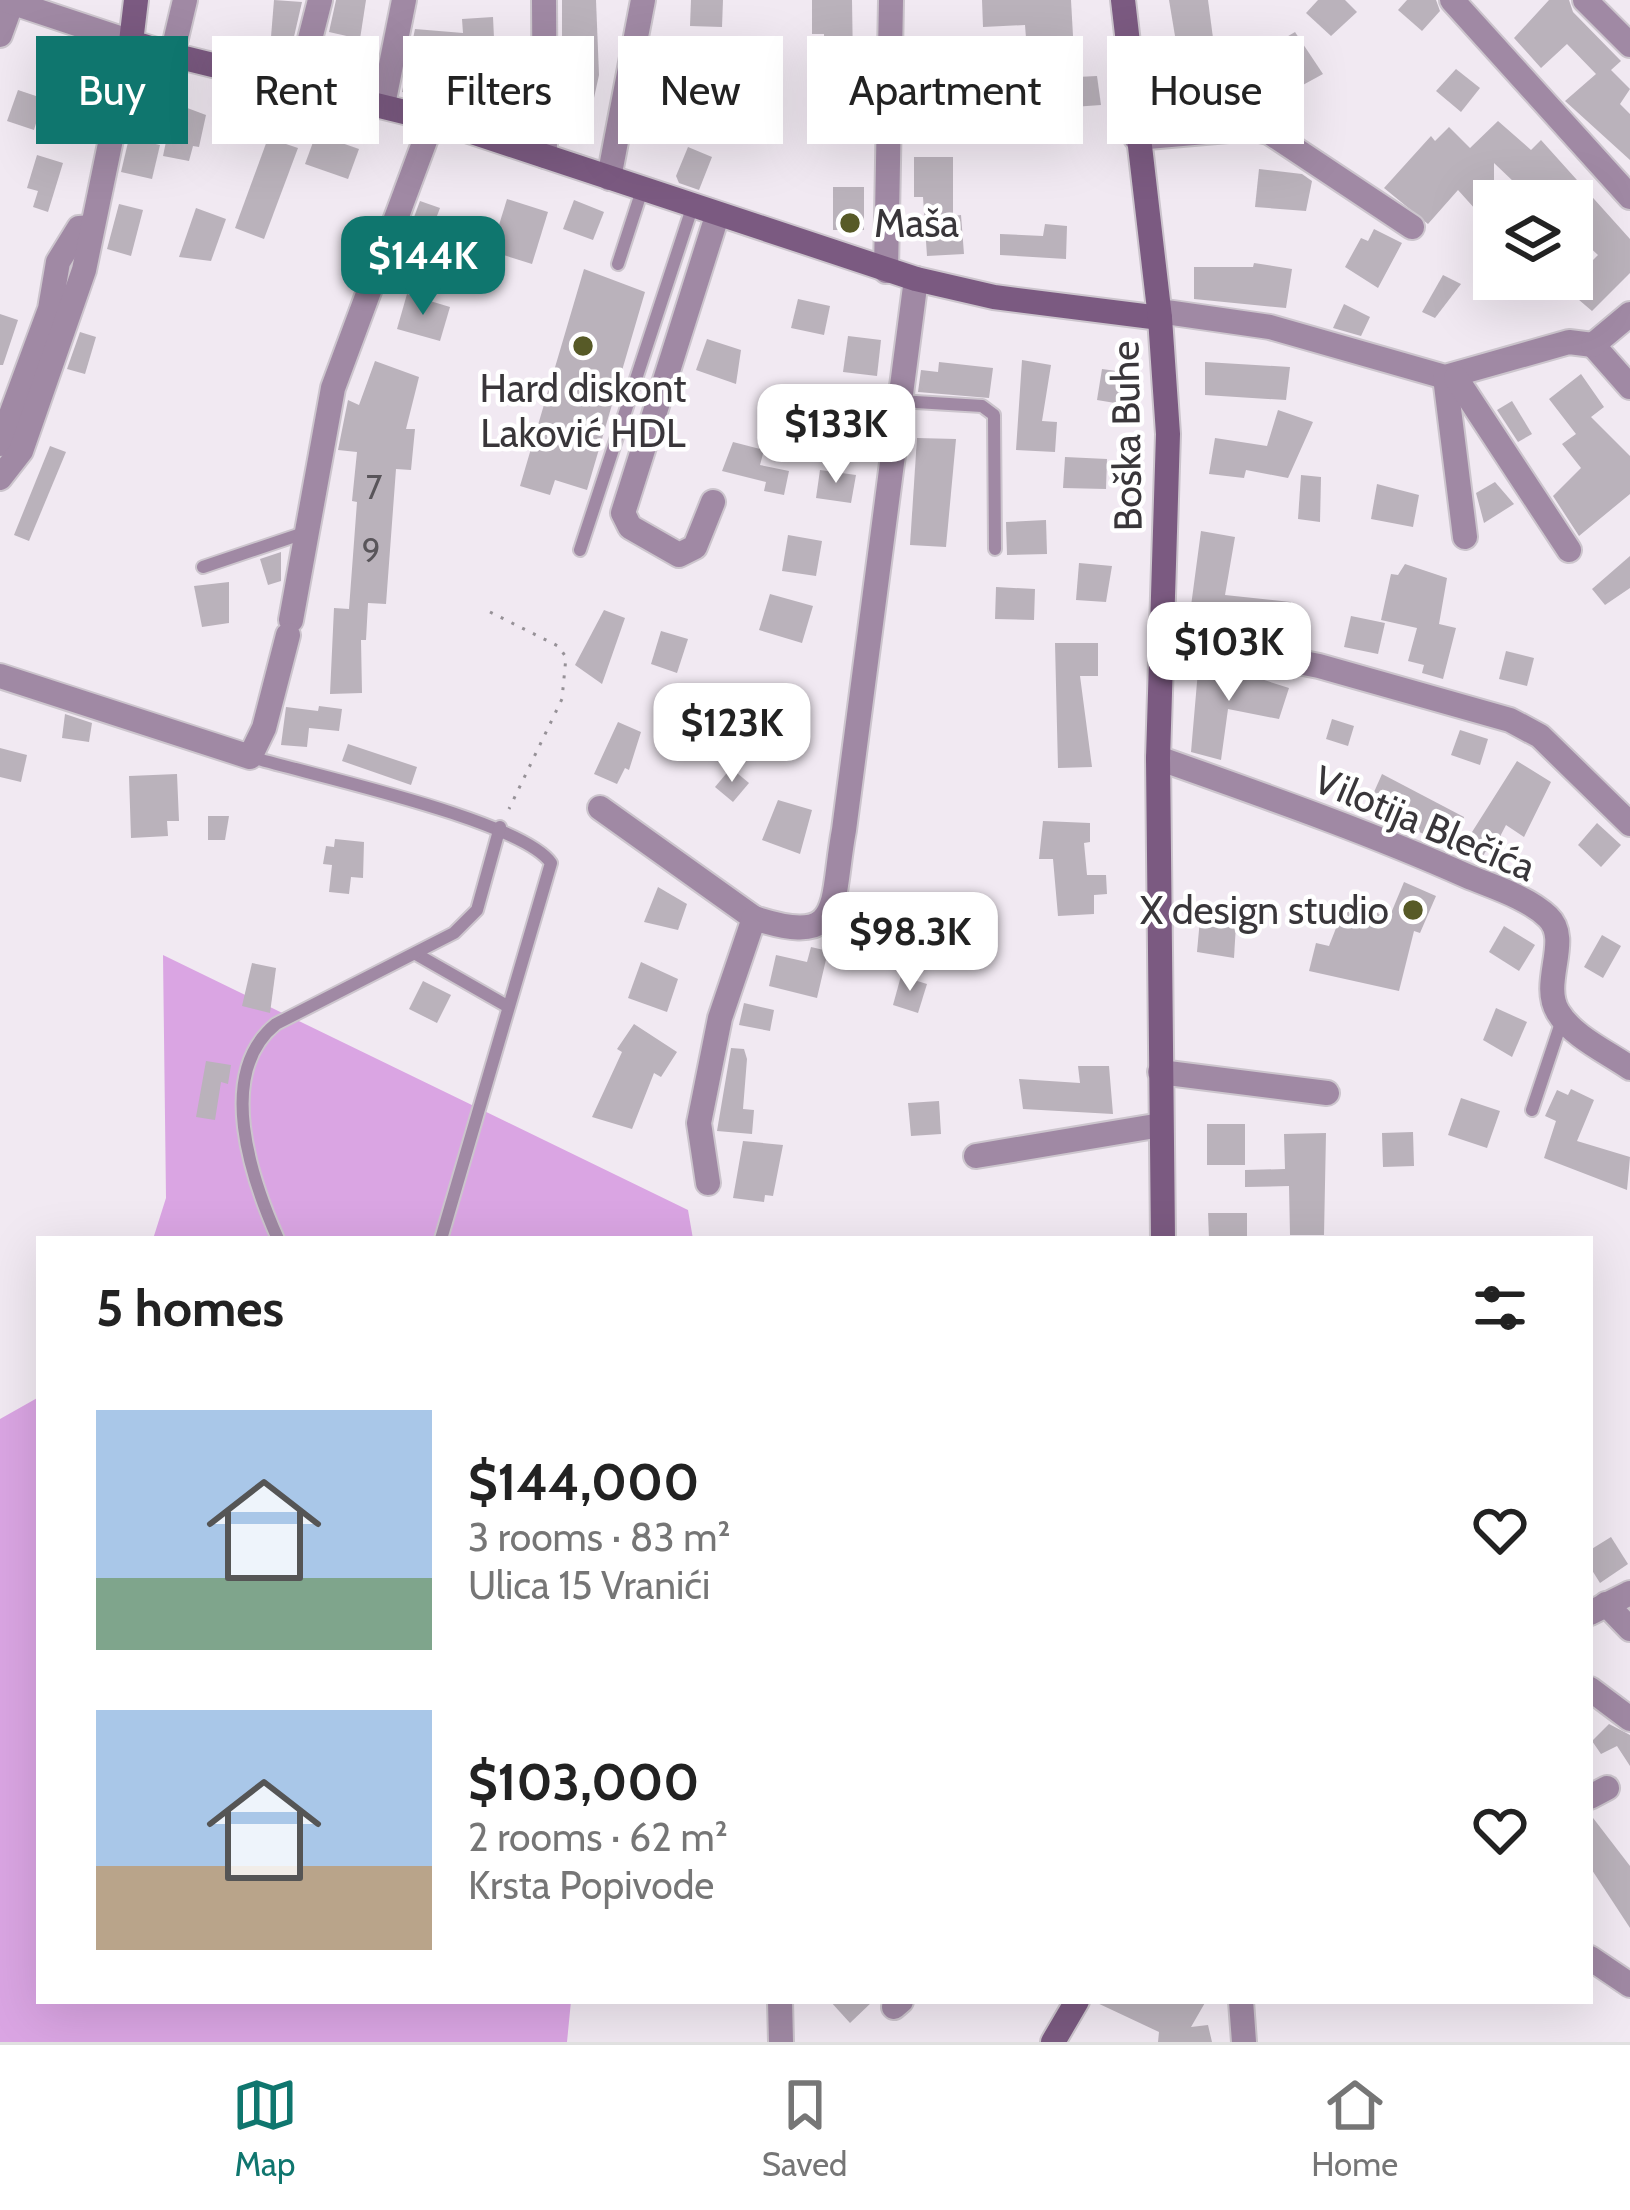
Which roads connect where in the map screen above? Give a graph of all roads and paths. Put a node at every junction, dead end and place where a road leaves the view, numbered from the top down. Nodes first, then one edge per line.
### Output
1 (136, 0) edge
2 (185, 0) edge
3 (320, 0) edge
4 (404, 0) edge
5 (544, 0) edge
6 (643, 0) edge
7 (891, 0) edge
8 (1123, 0) edge
9 (1452, 0) edge
10 (1585, 0) edge
11 (8, 1) edge
12 (0, 35) edge
13 (110, 36) edge
14 (132, 36) edge
15 (176, 36) edge
16 (311, 36) edge
17 (1126, 36) edge
18 (1630, 46) edge
19 (379, 104) edge
20 (383, 105) junction
21 (403, 110) edge
22 (110, 144) edge
23 (425, 144) edge
24 (509, 144) edge
25 (1137, 144) edge
26 (1287, 144) edge
27 (545, 156) junction
28 (609, 178) junction
29 (642, 190) junction
30 (1630, 197) edge
31 (704, 212) junction
32 (1412, 226) dead end
33 (92, 227) junction
34 (618, 264) dead end
35 (886, 271) junction
36 (916, 279) junction
37 (1630, 314) edge
38 (1160, 315) junction
39 (1593, 345) junction
40 (1450, 378) junction
41 (1630, 387) edge
42 (898, 400) junction
43 (0, 444) edge
44 (0, 478) edge
45 (713, 502) dead end
46 (304, 533) junction
47 (1465, 537) dead end
48 (994, 549) dead end
49 (580, 550) dead end
50 (1568, 550) dead end
51 (203, 567) dead end
52 (490, 612) dead end
53 (1161, 635) junction
54 (0, 676) edge
55 (250, 757) junction
56 (1158, 758) junction
57 (600, 808) dead end
58 (1630, 824) edge
59 (500, 827) junction
60 (754, 918) junction
61 (416, 954) junction
62 (507, 1006) junction
63 (1562, 1019) junction
64 (1630, 1068) edge
65 (1160, 1072) junction
66 (1327, 1093) dead end
67 (1532, 1110) dead end
68 (1161, 1125) junction
69 (976, 1156) dead end
70 (708, 1183) dead end
71 (277, 1236) edge
72 (442, 1236) edge
73 (1163, 1236) edge
74 (1609, 1603) edge
75 (1630, 1629) edge
76 (1593, 1691) edge
77 (1630, 1719) edge
78 (1593, 1960) edge
79 (1630, 1984) edge
80 (780, 2004) edge
81 (1075, 2004) edge
82 (1241, 2004) edge
83 (781, 2042) edge
84 (1054, 2042) edge
85 (1244, 2042) edge

1 - 14 street
2 - 15 street
3 - 16 street
4 - 20 street
5 - 27 street
6 - 28 street
7 - 35 street
8 - 17 street, Boška Buhe
9 - 30 street
10 - 18 street
11 - 12 street
11 - 13 street
19 - 20 street
20 - 21 street
22 - 33 street
23 - 46 street
24 - 27 street
25 - 38 street, Boška Buhe
26 - 32 street
27 - 28 street
28 - 29 street
29 - 31 street
29 - 34 lane
31 - 35 street
31 - 45 street
31 - 49 lane
33 - 43 street
33 - 44 street
35 - 36 street
36 - 38 street
36 - 42 street
37 - 39 street
38 - 40 street
38 - 53 street, Boška Buhe
39 - 40 street
39 - 41 street
40 - 47 street
40 - 50 street
42 - 48 lane
42 - 60 street
46 - 51 lane
46 - 55 street
52 - 59 path
53 - 56 street, Boška Buhe
53 - 58 street
54 - 55 street
55 - 59 lane
56 - 63 street, Vilotija Blečića
56 - 65 street, Boška Buhe
57 - 60 street
59 - 61 lane
59 - 62 lane
60 - 70 street
61 - 62 lane
61 - 71 lane
62 - 72 lane
63 - 64 street
63 - 67 lane
65 - 66 street
65 - 68 street, Boška Buhe
68 - 69 street
68 - 73 street, Boška Buhe
74 - 75 street
76 - 77 street
78 - 79 street
80 - 83 street
81 - 84 street
82 - 85 street

